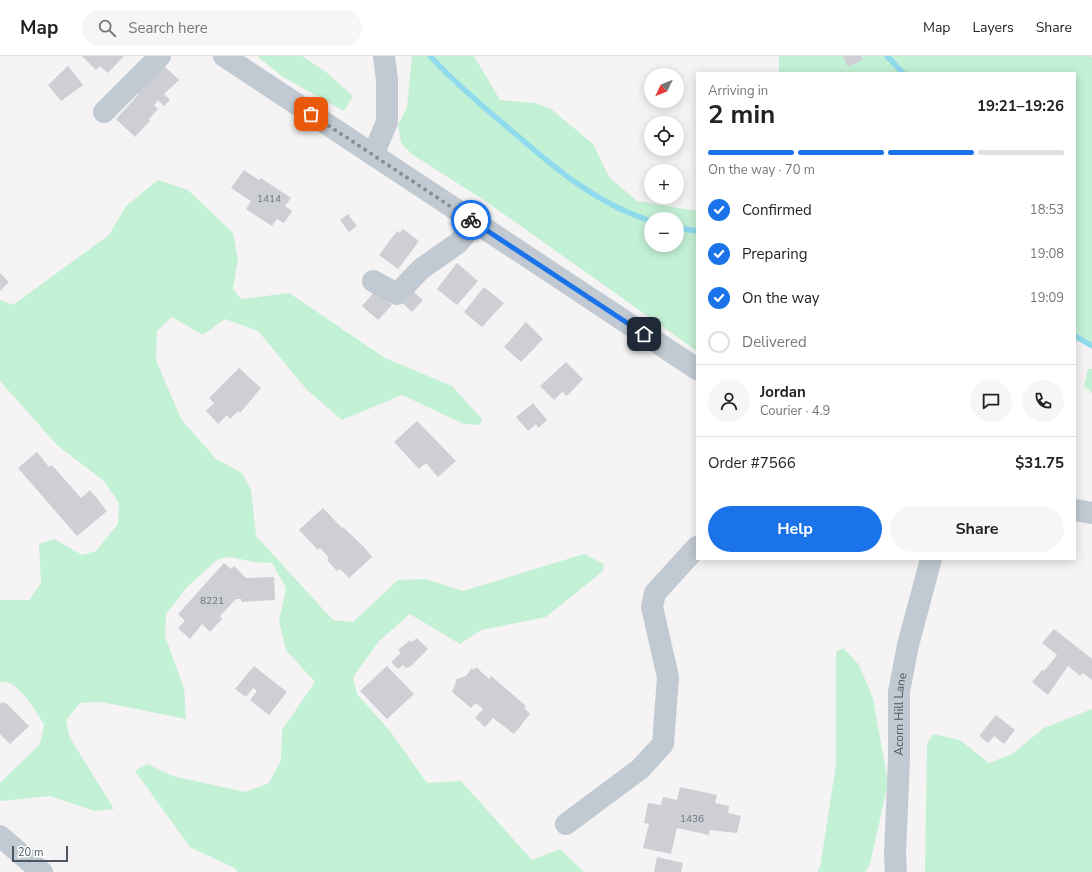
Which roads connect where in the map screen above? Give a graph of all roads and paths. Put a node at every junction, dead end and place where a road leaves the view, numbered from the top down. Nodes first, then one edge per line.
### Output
1 (160, 56) edge
2 (224, 56) edge
3 (384, 56) edge
4 (104, 112) dead end
5 (373, 155) junction
6 (475, 223) junction
7 (373, 281) dead end
8 (696, 368) edge
9 (1076, 510) edge
10 (1092, 513) edge
11 (696, 548) edge
12 (931, 560) edge
13 (566, 824) dead end
14 (0, 836) edge
15 (42, 872) edge
16 (896, 872) edge

1 - 4 street
2 - 5 street
3 - 5 street
5 - 6 street
6 - 7 street
6 - 8 street
9 - 10 street
11 - 13 street
12 - 16 street, Acorn Hill Lane
14 - 15 street

